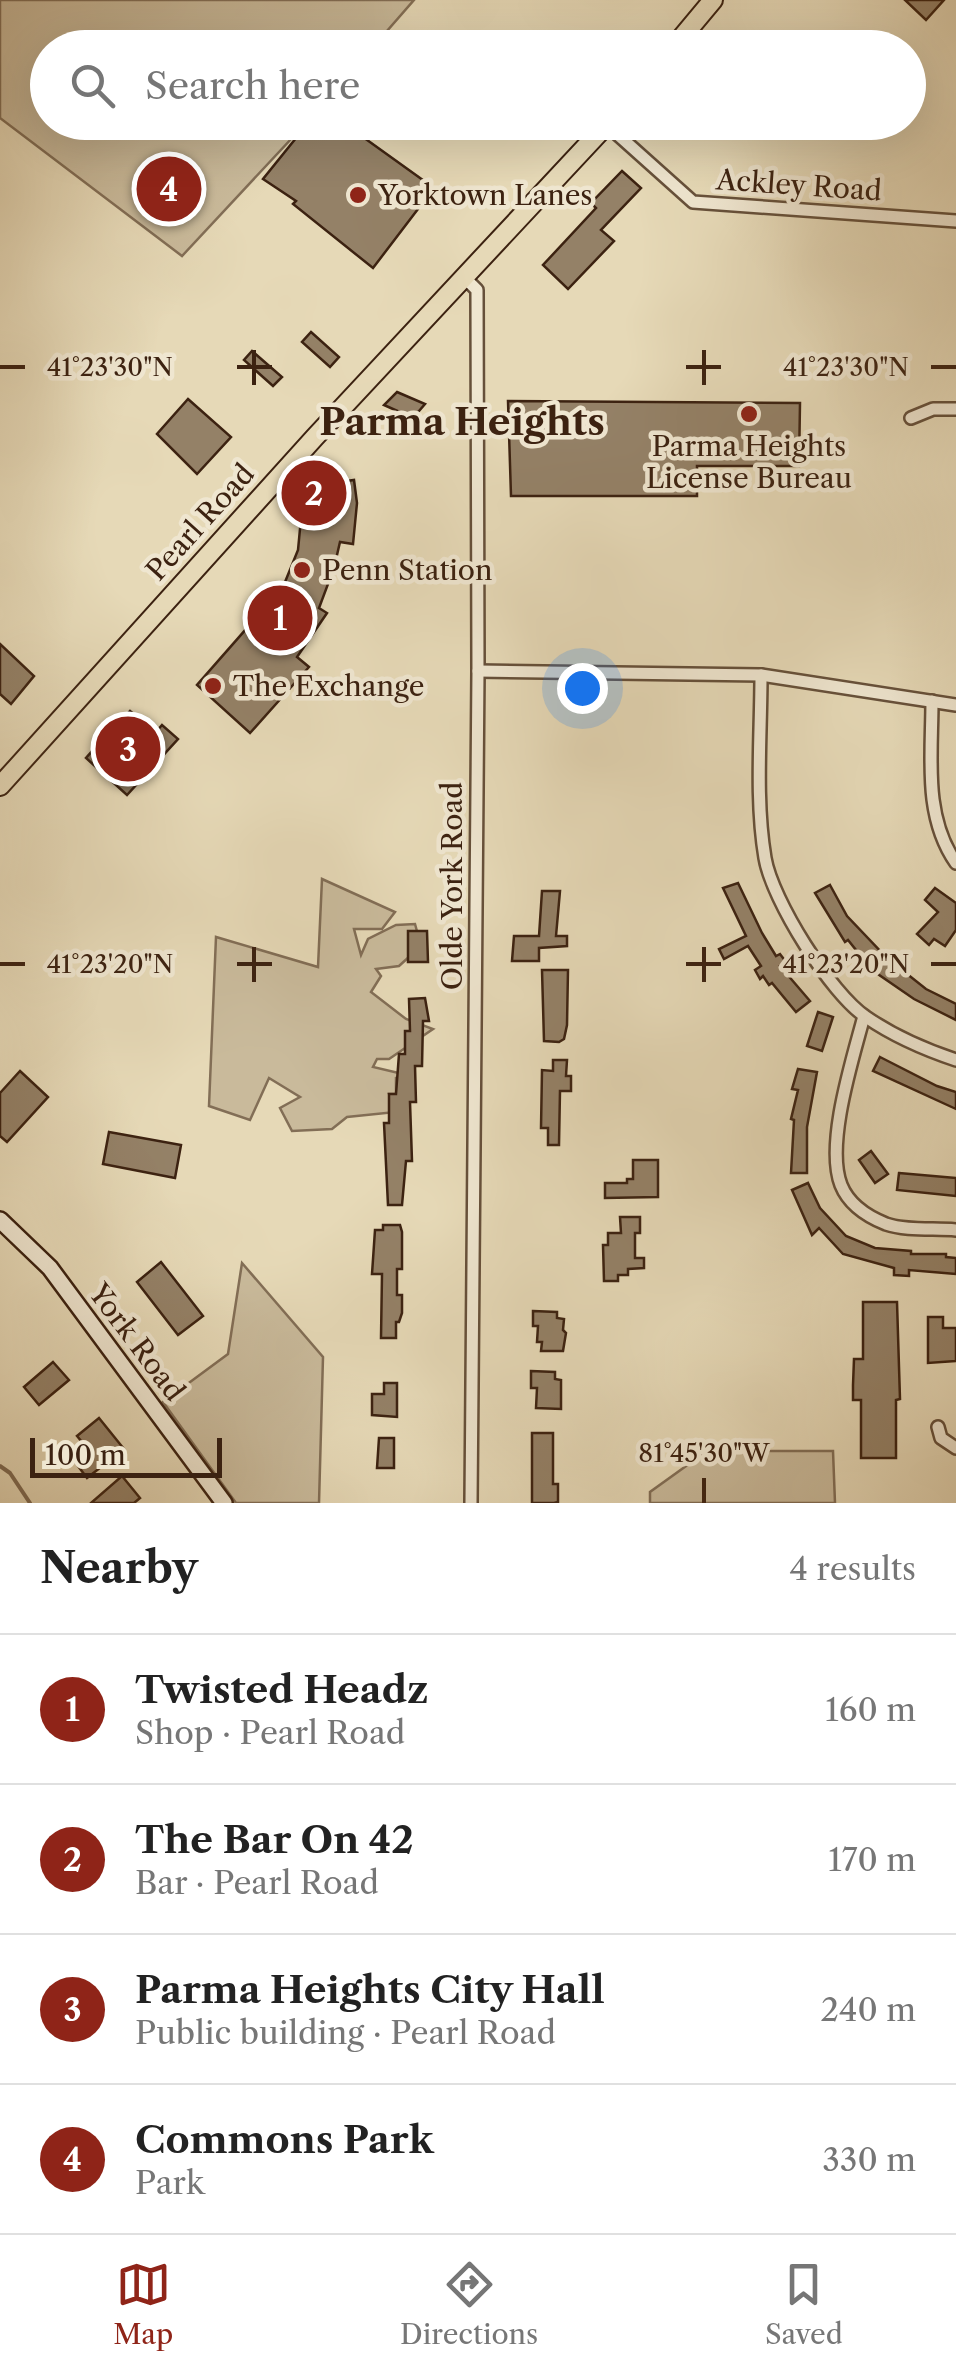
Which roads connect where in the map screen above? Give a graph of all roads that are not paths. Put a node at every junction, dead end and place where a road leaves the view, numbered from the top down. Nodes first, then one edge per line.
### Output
1 (714, 0) edge
2 (688, 30) edge
3 (593, 140) edge
4 (625, 140) edge
5 (956, 221) edge
6 (462, 276) junction
7 (956, 409) edge
8 (911, 418) dead end
9 (478, 671) junction
10 (761, 675) junction
11 (932, 701) junction
12 (956, 705) edge
13 (0, 786) edge
14 (956, 863) edge
15 (864, 1016) junction
16 (956, 1060) edge
17 (0, 1220) edge
18 (956, 1230) edge
19 (938, 1427) dead end
20 (956, 1448) edge
21 (224, 1503) edge
22 (472, 1503) edge

1 - 2 main road
3 - 6 main road, Pearl Road
4 - 5 street, Ackley Road
6 - 9 street, Olde York Road
6 - 13 main road, Pearl Road
7 - 8 street
9 - 10 street
9 - 22 street, Olde York Road
10 - 11 street
10 - 15 street
11 - 12 street
11 - 14 street
15 - 16 street
15 - 18 street
17 - 21 main road, York Road
19 - 20 street

